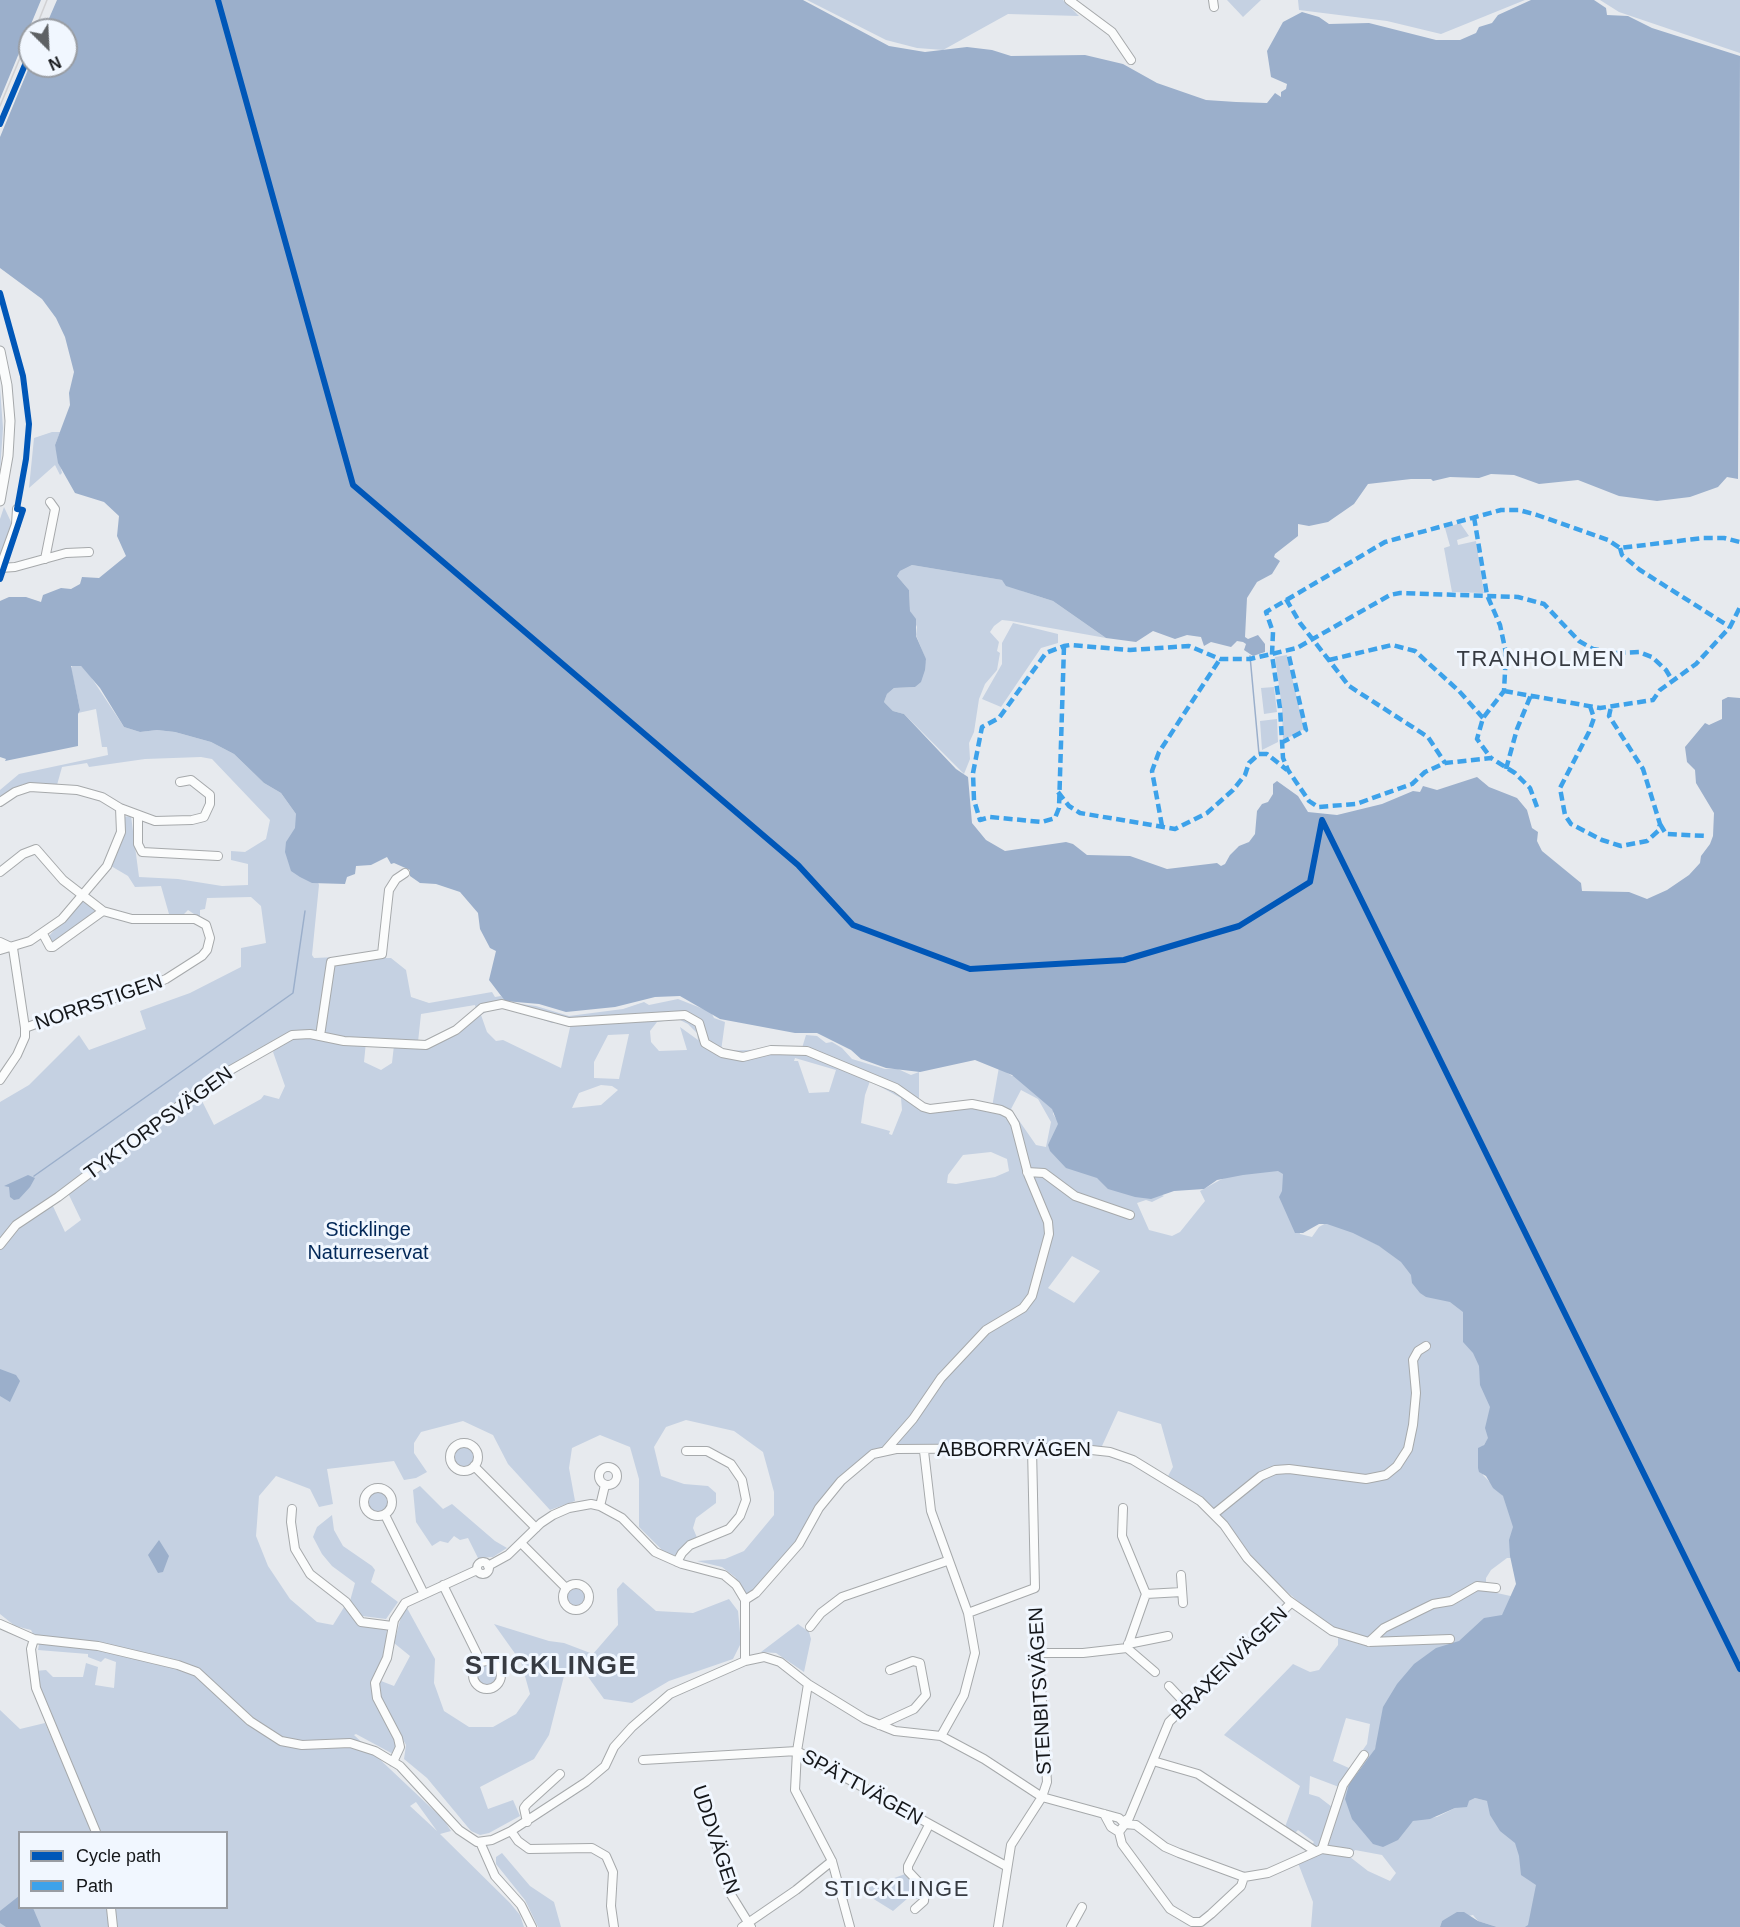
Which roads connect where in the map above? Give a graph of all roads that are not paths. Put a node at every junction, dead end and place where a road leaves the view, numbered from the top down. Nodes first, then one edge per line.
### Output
1 (1069, 0) edge
2 (1131, 60) dead end
3 (0, 351) edge
4 (0, 501) edge
5 (50, 502) dead end
6 (17, 509) dead end
7 (89, 552) dead end
8 (45, 559) junction
9 (0, 568) edge
10 (180, 782) dead end
11 (0, 802) edge
12 (120, 808) junction
13 (138, 816) junction
14 (218, 856) dead end
15 (0, 872) edge
16 (405, 873) dead end
17 (82, 894) junction
18 (102, 911) junction
19 (43, 934) junction
20 (0, 942) edge
21 (13, 948) junction
22 (0, 950) edge
23 (322, 1019) junction
24 (25, 1028) junction
25 (302, 1034) junction
26 (320, 1036) junction
27 (0, 1080) edge
28 (1027, 1172) junction
29 (1130, 1215) dead end
30 (0, 1245) edge
31 (1426, 1346) dead end
32 (1032, 1448) junction
33 (686, 1451) dead end
34 (885, 1451) junction
35 (924, 1451) junction
36 (474, 1466) dead end
37 (606, 1485) dead end
38 (600, 1506) junction
39 (1123, 1508) dead end
40 (292, 1509) dead end
41 (1214, 1514) junction
42 (385, 1515) dead end
43 (536, 1528) junction
44 (521, 1543) junction
45 (677, 1562) junction
46 (947, 1562) junction
47 (1180, 1575) dead end
48 (443, 1585) junction
49 (566, 1588) dead end
50 (1496, 1588) dead end
51 (1182, 1592) junction
52 (424, 1594) junction
53 (1146, 1594) junction
54 (745, 1600) junction
55 (1183, 1603) dead end
56 (1292, 1603) junction
57 (968, 1613) junction
58 (1037, 1623) dead end
59 (0, 1624) edge
60 (392, 1626) junction
61 (810, 1627) dead end
62 (1168, 1636) dead end
63 (34, 1639) junction
64 (1450, 1639) dead end
65 (1369, 1642) junction
66 (1128, 1646) junction
67 (1040, 1653) junction
68 (745, 1661) junction
69 (481, 1662) dead end
70 (890, 1670) dead end
71 (1155, 1672) dead end
72 (808, 1684) junction
73 (1169, 1686) dead end
74 (1185, 1703) junction
75 (879, 1725) junction
76 (941, 1736) junction
77 (797, 1751) junction
78 (1364, 1755) dead end
79 (643, 1760) dead end
80 (1153, 1761) junction
81 (393, 1762) junction
82 (560, 1774) dead end
83 (1042, 1797) junction
84 (707, 1812) dead end
85 (1104, 1814) junction
86 (527, 1822) junction
87 (1124, 1823) junction
88 (929, 1825) junction
89 (95, 1831) edge
90 (512, 1831) junction
91 (1119, 1832) junction
92 (480, 1842) junction
93 (1318, 1850) junction
94 (1349, 1853) dead end
95 (832, 1861) junction
96 (1006, 1866) junction
97 (1244, 1877) junction
98 (1082, 1907) dead end
99 (111, 1909) edge
100 (915, 1909) dead end
101 (747, 1925) edge
102 (113, 1927) edge
103 (532, 1927) edge
104 (614, 1927) edge
105 (850, 1927) edge
106 (998, 1927) edge
107 (1071, 1927) edge

1 - 2 street
3 - 4 main road
5 - 8 street
6 - 9 street
7 - 8 street
8 - 9 street
10 - 13 street
11 - 12 street
12 - 13 street
12 - 17 street
13 - 14 street
15 - 17 street, NORRSTIGEN
16 - 23 street
17 - 18 street, NORRSTIGEN
17 - 19 street
18 - 19 street
18 - 24 street, NORRSTIGEN
19 - 21 street
20 - 21 street
21 - 22 street
21 - 24 street
23 - 25 street
23 - 26 street
24 - 27 street, NORRSTIGEN
25 - 26 street, TYKTORPSVÄGEN
25 - 30 street, TYKTORPSVÄGEN
26 - 28 street, TYKTORPSVÄGEN
28 - 29 street
28 - 34 street, TYKTORPSVÄGEN
31 - 41 street
32 - 35 street, ABBORRVÄGEN
32 - 41 street, ABBORRVÄGEN
32 - 57 street
33 - 45 street
34 - 35 street, ABBORRVÄGEN
34 - 54 street
35 - 46 street
36 - 43 street
37 - 38 street
38 - 43 street
38 - 45 street
39 - 53 street
40 - 60 street
41 - 56 street, ABBORRVÄGEN
42 - 52 street
43 - 44 street
44 - 48 street
44 - 49 street
45 - 54 street
46 - 57 street
46 - 61 street
47 - 51 street
48 - 52 street
48 - 69 street
50 - 65 street
51 - 53 street
51 - 55 street
52 - 60 street
53 - 66 street
54 - 68 street
56 - 65 street, ABBORRVÄGEN
56 - 74 street, BRAXENVÄGEN
57 - 76 street
58 - 67 street, STENBITSVÄGEN
59 - 63 street
60 - 81 street
62 - 66 street
63 - 81 street
63 - 89 street
64 - 65 street, ABBORRVÄGEN
66 - 67 street
66 - 71 street
67 - 83 street, STENBITSVÄGEN
68 - 72 street
68 - 86 street
70 - 75 street
72 - 75 street
72 - 77 street
73 - 74 street
74 - 80 street, BRAXENVÄGEN
75 - 76 street
76 - 83 street
77 - 79 street, SPÄTTVÄGEN
77 - 88 street, SPÄTTVÄGEN
77 - 95 street
78 - 93 street
80 - 87 street, BRAXENVÄGEN
80 - 93 street
81 - 92 street
82 - 86 street
83 - 85 street
83 - 96 street, STENBITSVÄGEN
84 - 101 street, UDDVÄGEN
85 - 87 street
85 - 91 street
86 - 90 street
87 - 91 street, BRAXENVÄGEN
87 - 97 street
88 - 96 street, SPÄTTVÄGEN
88 - 100 street
90 - 92 street
90 - 104 street
91 - 97 street
92 - 103 street
93 - 94 street
93 - 97 street
95 - 101 street
95 - 105 street
96 - 106 street, STENBITSVÄGEN
98 - 107 street
99 - 102 street

